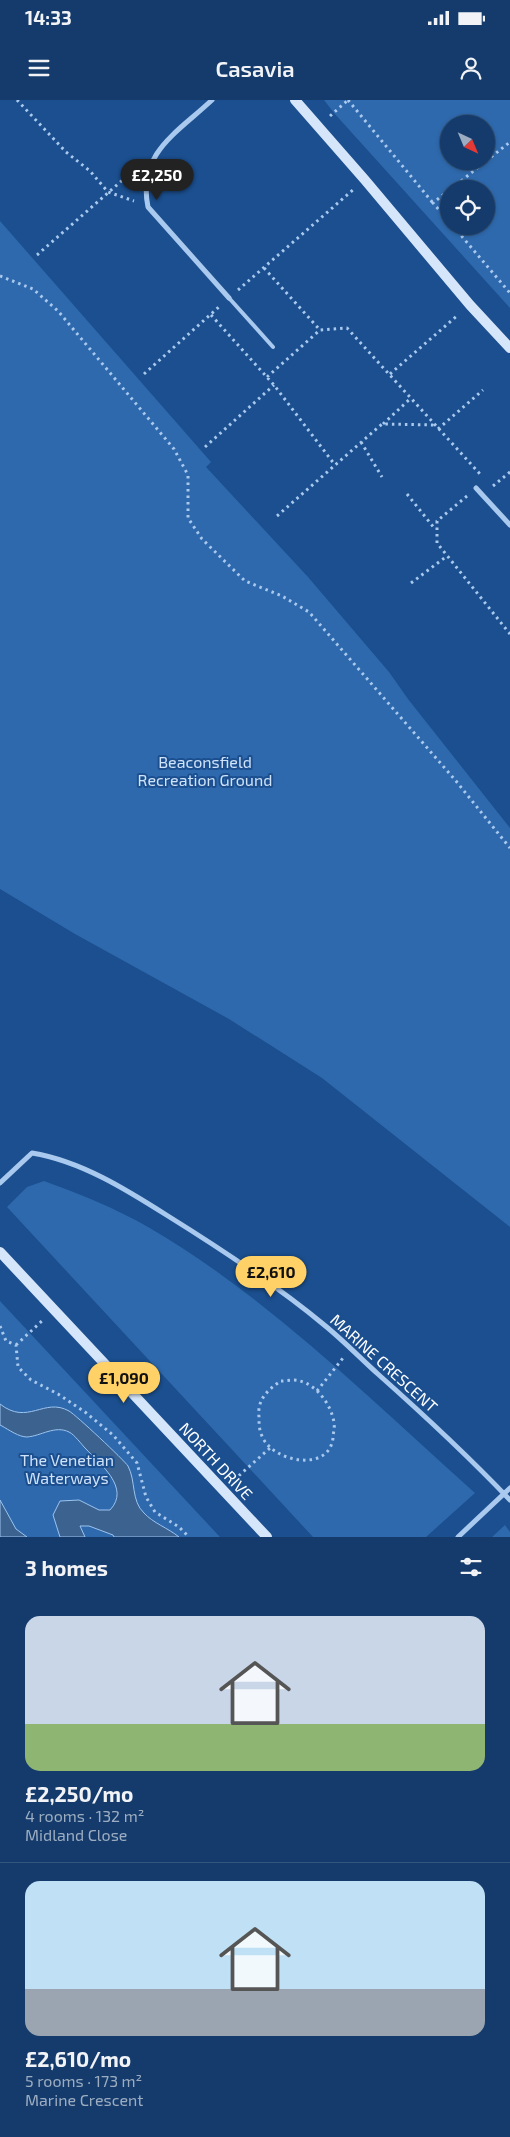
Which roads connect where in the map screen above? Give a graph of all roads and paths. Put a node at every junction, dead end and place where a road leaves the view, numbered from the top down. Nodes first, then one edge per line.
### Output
1 (17, 100) edge
2 (212, 100) edge
3 (295, 100) edge
4 (348, 100) edge
5 (318, 126) junction
6 (510, 142) edge
7 (495, 154) edge
8 (137, 167) dead end
9 (475, 170) edge
10 (365, 180) junction
11 (462, 180) edge
12 (108, 192) junction
13 (440, 197) edge
14 (433, 202) junction
15 (148, 207) junction
16 (440, 210) edge
17 (462, 235) edge
18 (36, 255) dead end
19 (264, 268) junction
20 (0, 276) edge
21 (510, 293) edge
22 (229, 298) junction
23 (470, 305) junction
24 (211, 315) junction
25 (320, 330) junction
26 (273, 347) dead end
27 (510, 348) edge
28 (144, 374) dead end
29 (390, 374) junction
30 (267, 377) junction
31 (274, 385) junction
32 (483, 390) dead end
33 (411, 398) junction
34 (382, 424) junction
35 (435, 425) junction
36 (438, 429) junction
37 (361, 442) junction
38 (205, 447) dead end
39 (335, 465) junction
40 (510, 472) edge
41 (382, 477) dead end
42 (492, 487) junction
43 (476, 488) junction
44 (406, 494) dead end
45 (277, 516) dead end
46 (510, 525) edge
47 (436, 529) junction
48 (447, 556) junction
49 (411, 583) dead end
50 (510, 634) edge
51 (510, 848) edge
52 (0, 1183) edge
53 (0, 1252) edge
54 (53, 1311) junction
55 (0, 1326) edge
56 (16, 1345) junction
57 (351, 1349) junction
58 (317, 1391) junction
59 (270, 1448) junction
60 (510, 1488) edge
61 (222, 1490) junction
62 (504, 1494) junction
63 (510, 1500) edge
64 (189, 1537) edge
65 (267, 1537) edge
66 (458, 1537) edge

1 - 12 path
2 - 15 street
3 - 5 street
4 - 5 path
4 - 14 path
5 - 10 street
6 - 7 path
8 - 12 path
9 - 11 path
10 - 19 path
10 - 23 street
12 - 15 path
12 - 18 path
13 - 14 path
14 - 16 path
15 - 22 street
17 - 21 path
19 - 22 path
19 - 25 path
20 - 51 path
22 - 24 path
22 - 26 lane
23 - 27 street
23 - 29 path
24 - 28 path
24 - 30 path
25 - 29 path
25 - 30 path
29 - 33 path
30 - 31 path
31 - 38 path
31 - 39 path
32 - 36 path
33 - 34 path
33 - 35 path
34 - 35 path
34 - 37 path
35 - 36 path
36 - 42 path
37 - 39 path
37 - 41 path
39 - 45 path
40 - 42 path
42 - 43 path
43 - 46 street
43 - 47 path
44 - 47 path
47 - 48 path
48 - 49 path
48 - 50 path
52 - 57 street, MARINE CRESCENT
53 - 54 street, NORTH DRIVE
54 - 56 path
54 - 61 street, NORTH DRIVE
55 - 56 path
56 - 64 path
57 - 58 path
57 - 62 street, MARINE CRESCENT
58 - 59 path
58 - 59 path
59 - 61 path
60 - 62 street
61 - 65 street, NORTH DRIVE
62 - 63 street, MARINE CRESCENT
62 - 66 street

